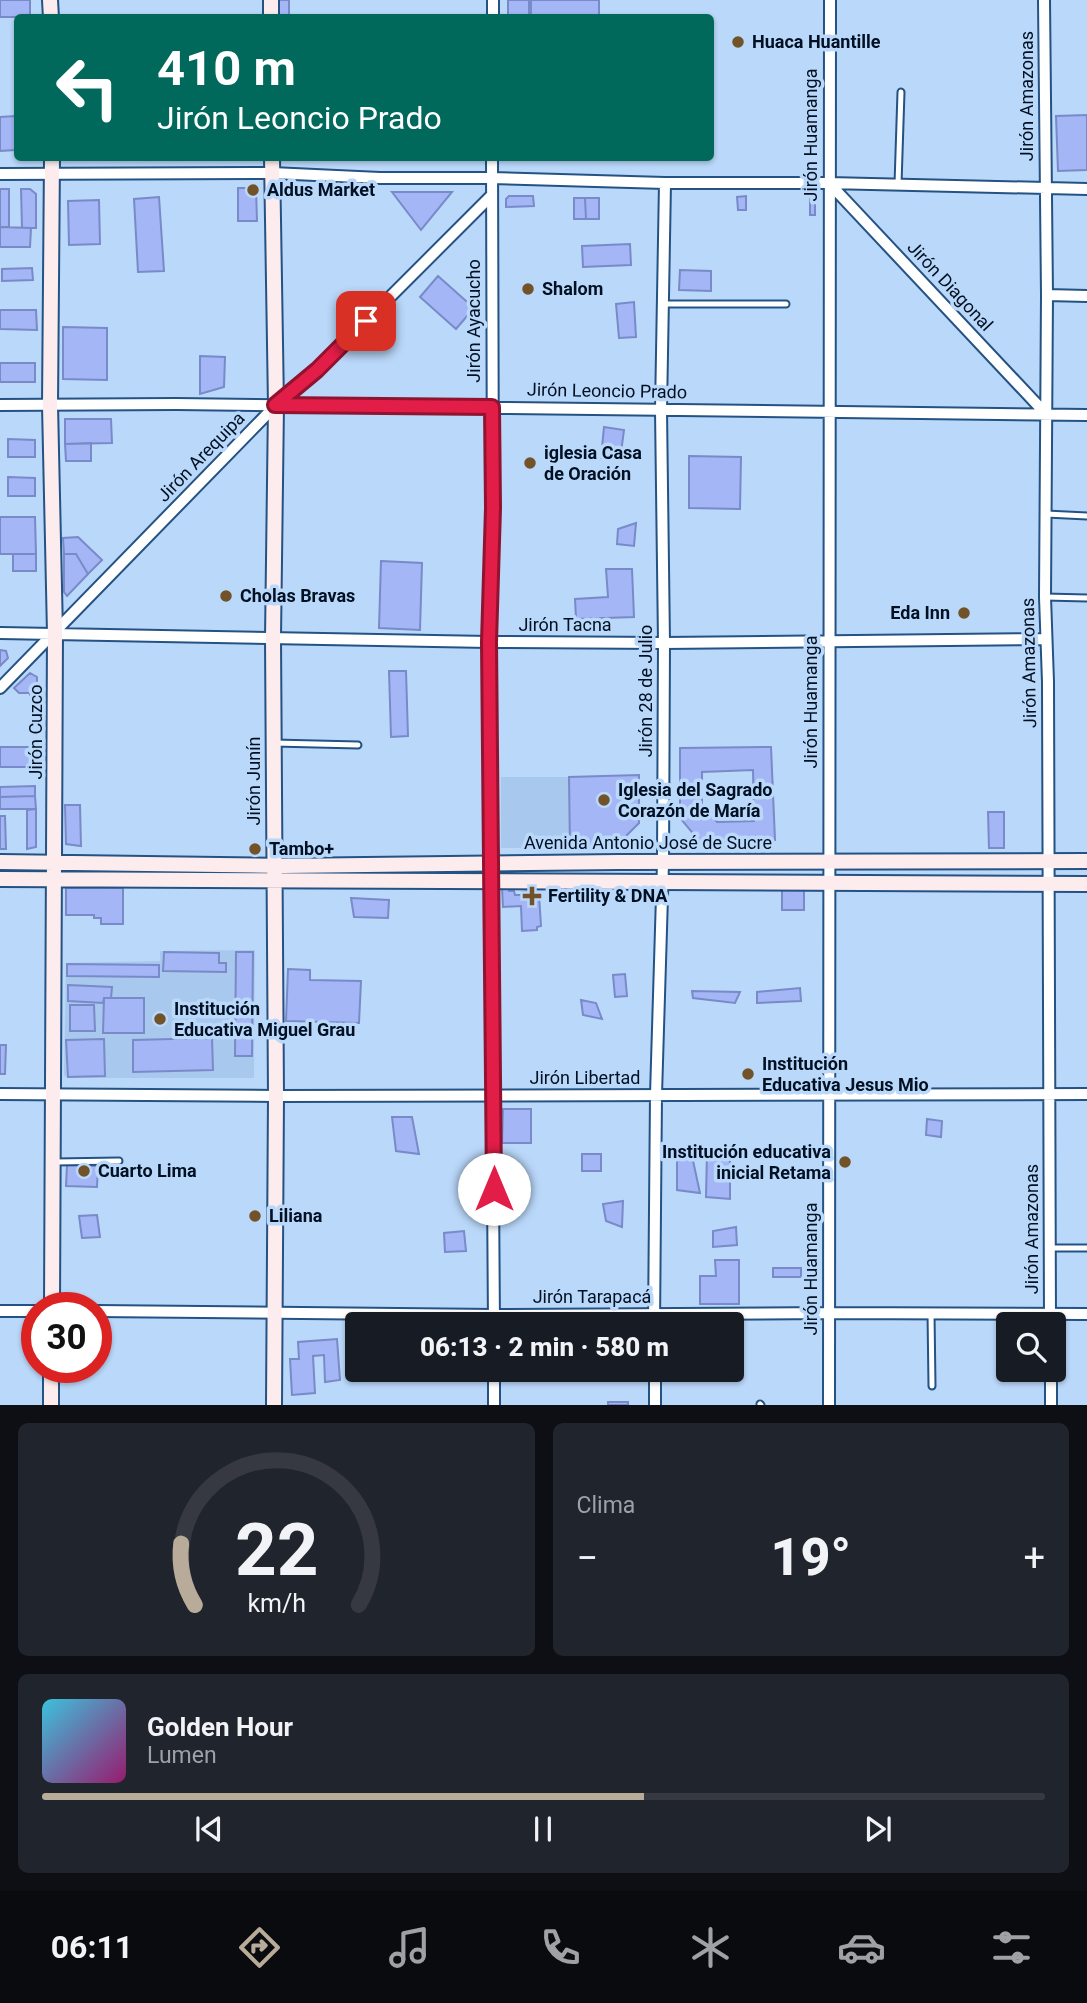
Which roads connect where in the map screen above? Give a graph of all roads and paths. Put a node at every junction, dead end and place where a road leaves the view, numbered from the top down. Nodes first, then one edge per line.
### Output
1 (830, 0) edge
2 (1044, 0) edge
3 (901, 92) dead end
4 (52, 161) edge
5 (272, 161) edge
6 (492, 161) edge
7 (272, 173) junction
8 (0, 174) edge
9 (52, 174) junction
10 (492, 177) junction
11 (665, 183) junction
12 (828, 183) junction
13 (898, 184) junction
14 (1045, 188) junction
15 (1087, 189) edge
16 (491, 196) junction
17 (1047, 295) junction
18 (1087, 296) edge
19 (663, 304) junction
20 (786, 304) dead end
21 (0, 405) edge
22 (50, 405) junction
23 (275, 405) junction
24 (492, 407) junction
25 (661, 410) junction
26 (828, 411) junction
27 (1046, 414) junction
28 (1087, 415) edge
29 (1046, 514) junction
30 (1087, 516) edge
31 (1045, 597) junction
32 (1087, 598) edge
33 (0, 632) edge
34 (55, 634) junction
35 (273, 638) junction
36 (1046, 639) junction
37 (489, 642) junction
38 (829, 642) junction
39 (664, 643) junction
40 (0, 688) edge
41 (273, 743) junction
42 (358, 746) dead end
43 (1048, 861) junction
44 (1087, 861) edge
45 (0, 862) edge
46 (829, 862) junction
47 (54, 863) junction
48 (491, 863) junction
49 (663, 863) junction
50 (274, 865) junction
51 (0, 879) edge
52 (54, 879) junction
53 (274, 881) junction
54 (491, 882) junction
55 (663, 883) junction
56 (829, 883) junction
57 (1048, 884) junction
58 (1087, 884) edge
59 (0, 1094) edge
60 (54, 1094) junction
61 (1049, 1094) junction
62 (1087, 1094) edge
63 (656, 1095) junction
64 (829, 1095) junction
65 (276, 1096) junction
66 (493, 1096) junction
67 (119, 1161) dead end
68 (53, 1162) junction
69 (1048, 1248) junction
70 (1087, 1248) edge
71 (52, 1292) edge
72 (0, 1311) edge
73 (21, 1311) edge
74 (112, 1311) edge
75 (494, 1312) edge
76 (654, 1312) edge
77 (1050, 1312) edge
78 (275, 1313) junction
79 (829, 1313) junction
80 (931, 1313) junction
81 (1087, 1314) edge
82 (345, 1315) edge
83 (744, 1316) edge
84 (996, 1316) edge
85 (1066, 1317) edge
86 (494, 1382) edge
87 (655, 1382) edge
88 (1051, 1382) edge
89 (51, 1383) edge
90 (932, 1386) dead end
91 (51, 1405) edge
92 (274, 1405) edge
93 (494, 1405) edge
94 (655, 1405) edge
95 (829, 1405) edge
96 (1051, 1405) edge

1 - 12 street, Jirón Huamanga
2 - 14 street, Jirón Amazonas
3 - 13 lane
4 - 9 street, Jirón Cuzco
5 - 7 street, Jirón Junín
6 - 10 street, Jirón Ayacucho
7 - 9 street
7 - 10 street
7 - 23 street, Jirón Junín
8 - 9 street
9 - 22 street, Jirón Cuzco
10 - 11 street
10 - 16 street, Jirón Ayacucho
11 - 12 street
11 - 19 street, Jirón 28 de Julio
12 - 13 street
12 - 26 street, Jirón Huamanga
12 - 27 street, Jirón Diagonal
13 - 14 street
14 - 15 street
14 - 17 street, Jirón Amazonas
16 - 23 street, Jirón Arequipa
16 - 24 street, Jirón Ayacucho
17 - 18 street
17 - 27 street, Jirón Amazonas
19 - 20 lane
19 - 25 street, Jirón 28 de Julio
21 - 22 street, Jirón Leoncio Prado
22 - 23 street, Jirón Leoncio Prado
22 - 34 street, Jirón Cuzco
23 - 24 street, Jirón Leoncio Prado
23 - 34 street, Jirón Arequipa
23 - 35 street, Jirón Junín
24 - 25 street, Jirón Leoncio Prado
24 - 37 street, Jirón Ayacucho
25 - 26 street, Jirón Leoncio Prado
25 - 39 street, Jirón 28 de Julio
26 - 27 street, Jirón Leoncio Prado
26 - 38 street, Jirón Huamanga
27 - 28 street, Jirón Leoncio Prado
27 - 29 street, Jirón Amazonas
29 - 30 lane
29 - 31 street, Jirón Amazonas
31 - 32 lane
31 - 36 street, Jirón Amazonas
33 - 34 street, Jirón Tacna
34 - 35 street, Jirón Tacna
34 - 40 street, Jirón Arequipa
34 - 47 street, Jirón Cuzco
35 - 37 street, Jirón Tacna
35 - 41 street, Jirón Junín
36 - 38 street, Jirón Tacna
36 - 43 street, Jirón Amazonas
37 - 39 street, Jirón Tacna
37 - 48 street, Jirón Ayacucho
38 - 39 street, Jirón Tacna
38 - 46 street, Jirón Huamanga
39 - 49 street, Jirón 28 de Julio
41 - 42 lane
41 - 50 street, Jirón Junín
43 - 44 street, Avenida Antonio José de Sucre
43 - 46 street, Avenida Antonio José de Sucre
43 - 57 street, Jirón Amazonas
45 - 47 street, Avenida Antonio José de Sucre
46 - 49 street, Avenida Antonio José de Sucre
46 - 56 street, Jirón Huamanga
47 - 50 street, Avenida Antonio José de Sucre
47 - 52 street, Jirón Cuzco
48 - 49 street, Avenida Antonio José de Sucre
48 - 50 street, Avenida Antonio José de Sucre
48 - 54 street, Jirón Ayacucho
49 - 55 street, Jirón 28 de Julio
50 - 53 street, Jirón Junín
51 - 52 street
52 - 53 street
52 - 60 street, Jirón Cuzco
53 - 54 street
53 - 65 street, Jirón Junín
54 - 55 street
54 - 66 street, Jirón Ayacucho
55 - 56 street
55 - 63 street, Jirón 28 de Julio
56 - 57 street
56 - 64 street, Jirón Huamanga
57 - 58 street
57 - 61 street, Jirón Amazonas
59 - 60 street, Jirón Libertad
60 - 65 street, Jirón Libertad
60 - 68 street, Jirón Cuzco
61 - 62 street, Jirón Libertad
61 - 64 street, Jirón Libertad
61 - 69 street, Jirón Amazonas
63 - 64 street, Jirón Libertad
63 - 66 street, Jirón Libertad
63 - 76 street, Jirón 28 de Julio
64 - 79 street, Jirón Huamanga
65 - 66 street, Jirón Libertad
65 - 78 street, Jirón Junín
66 - 75 street, Jirón Ayacucho
67 - 68 lane
68 - 71 street, Jirón Cuzco
69 - 70 lane
69 - 77 street, Jirón Amazonas
72 - 73 street
74 - 78 street, Jirón Tarapacá
78 - 82 street, Jirón Tarapacá
78 - 92 street, Jirón Junín
79 - 80 street, Jirón Tarapacá
79 - 83 street, Jirón Tarapacá
79 - 95 street, Jirón Huamanga
80 - 84 street, Jirón Tarapacá
80 - 90 lane
81 - 85 street, Jirón Tarapacá
86 - 93 street
87 - 94 street
88 - 96 street
89 - 91 street

